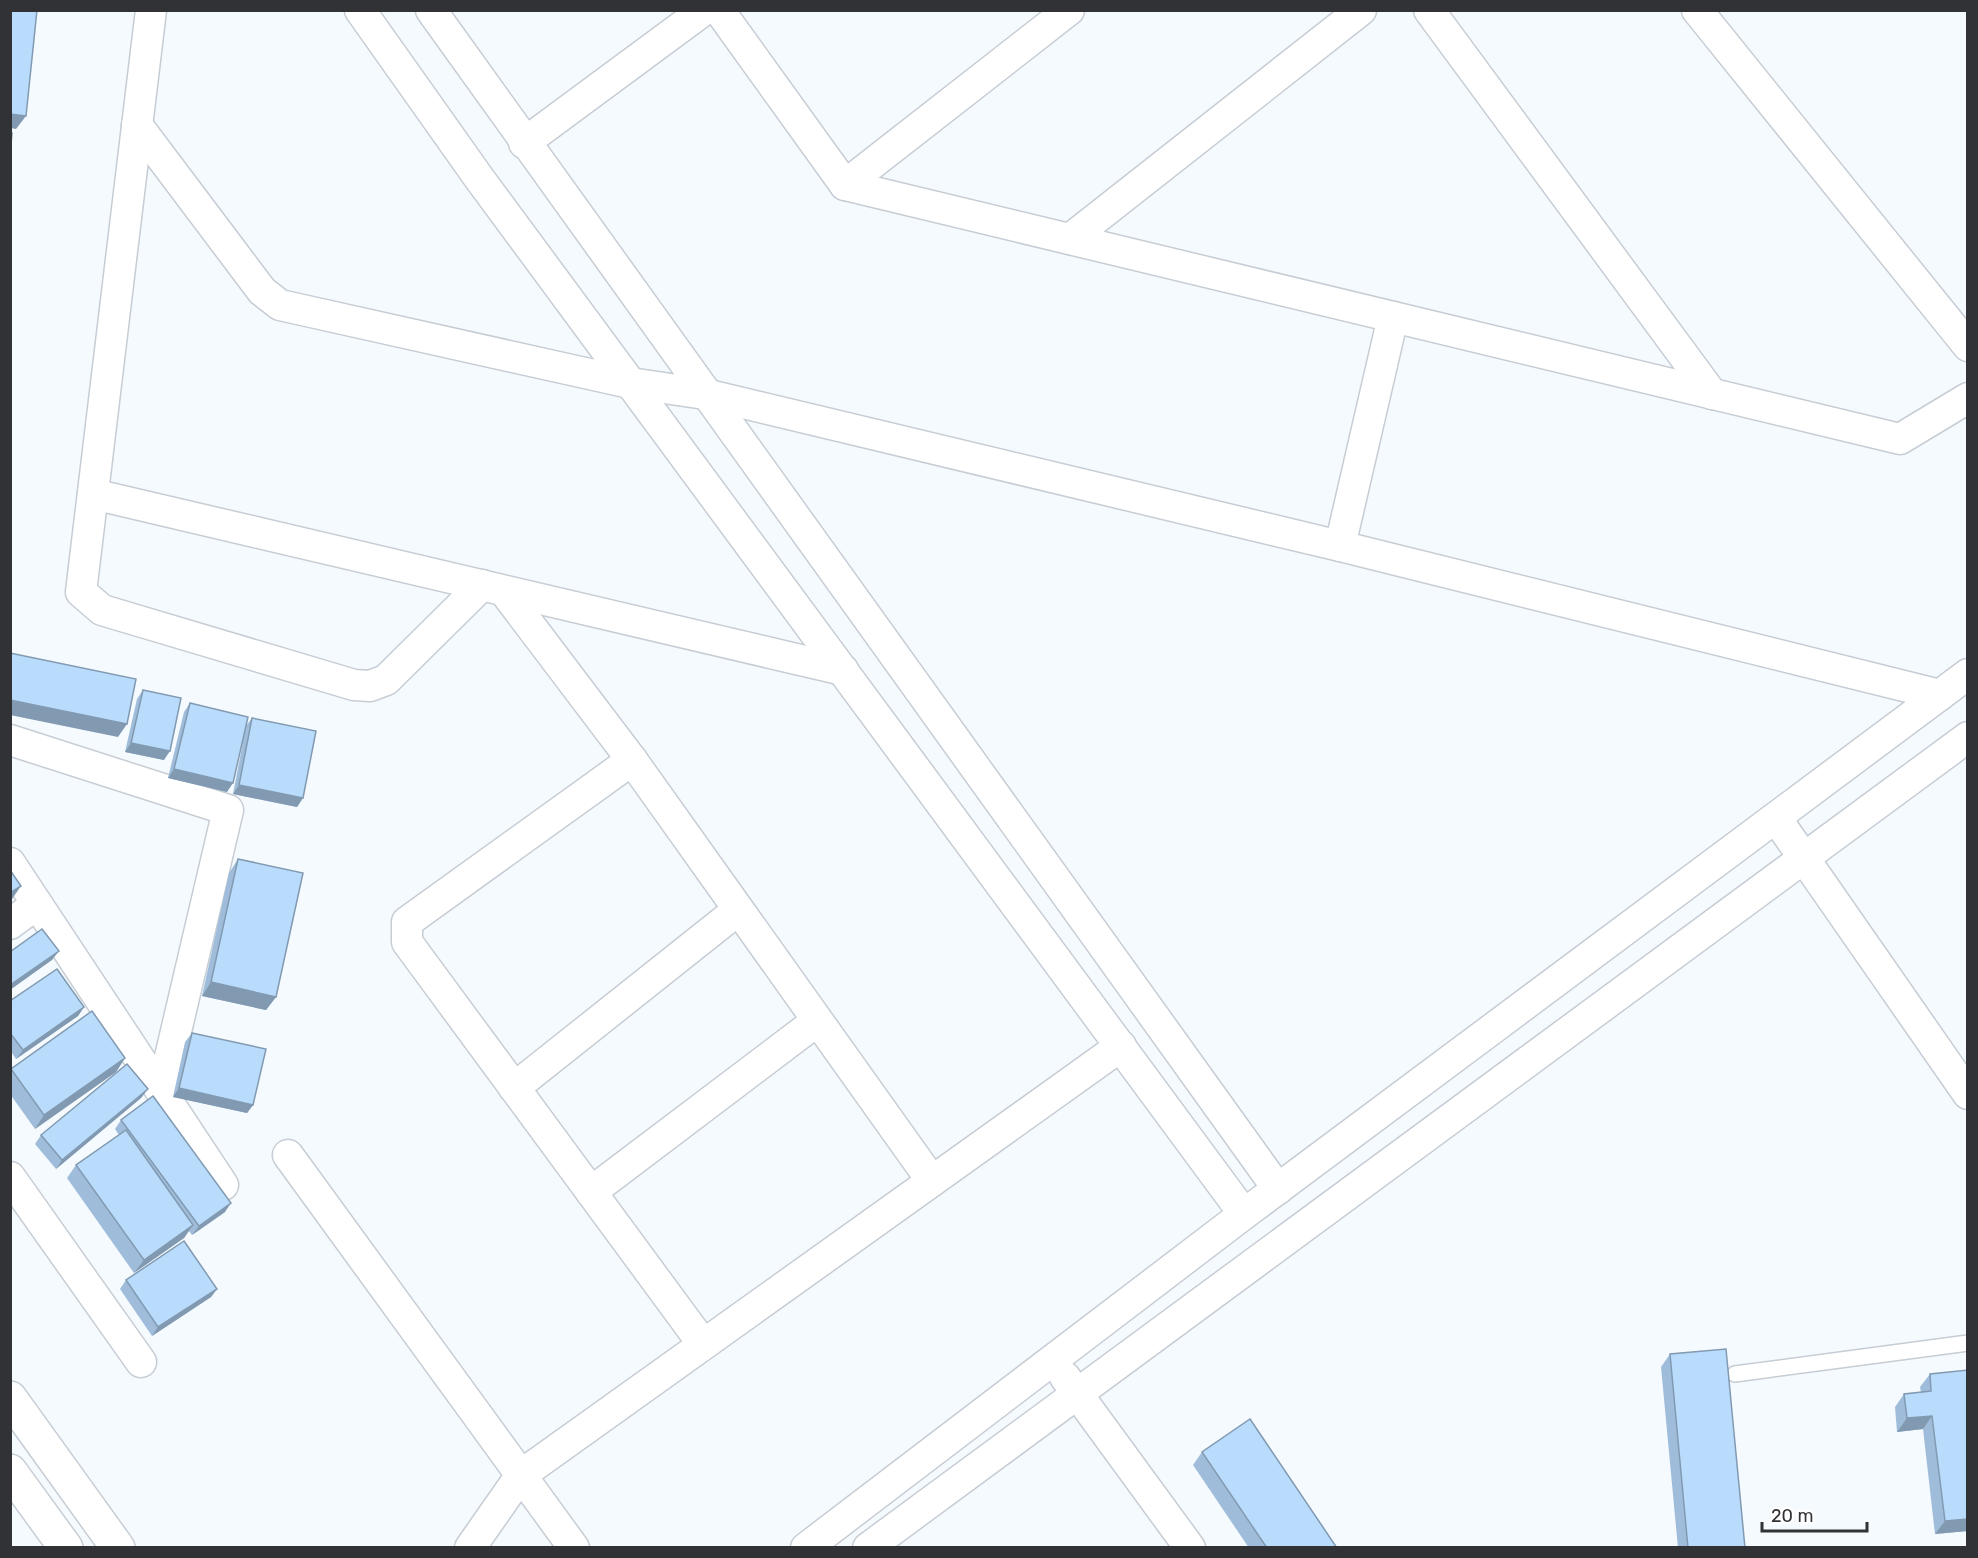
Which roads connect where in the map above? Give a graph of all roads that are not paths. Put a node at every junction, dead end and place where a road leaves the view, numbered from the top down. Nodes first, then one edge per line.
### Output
1 (151, 10) edge
2 (360, 10) edge
3 (431, 10) edge
4 (704, 10) edge
5 (719, 10) edge
6 (1069, 10) edge
7 (1361, 10) edge
8 (1429, 10) edge
9 (1697, 10) edge
10 (137, 125) junction
11 (524, 143) junction
12 (844, 185) junction
13 (1070, 239) junction
14 (1393, 317) junction
15 (1968, 346) edge
16 (630, 382) junction
17 (705, 394) junction
18 (1712, 394) junction
19 (1968, 398) edge
20 (93, 494) junction
21 (1340, 546) junction
22 (493, 588) junction
23 (843, 670) junction
24 (1968, 674) edge
25 (1940, 695) junction
26 (1968, 737) edge
27 (10, 740) edge
28 (632, 760) junction
29 (1776, 818) junction
30 (1802, 857) junction
31 (10, 862) edge
32 (37, 904) junction
33 (738, 910) junction
34 (10, 924) edge
35 (817, 1021) junction
36 (1121, 1046) junction
37 (514, 1088) junction
38 (162, 1091) junction
39 (1968, 1094) edge
40 (288, 1155) dead end
41 (10, 1177) edge
42 (933, 1181) junction
43 (223, 1185) dead end
44 (1278, 1190) junction
45 (591, 1192) junction
46 (1244, 1214) junction
47 (1968, 1343) edge
48 (703, 1344) junction
49 (1052, 1360) junction
50 (141, 1362) dead end
51 (1735, 1374) dead end
52 (1077, 1393) junction
53 (10, 1398) edge
54 (10, 1472) edge
55 (521, 1474) junction
56 (66, 1548) edge
57 (118, 1548) edge
58 (470, 1548) edge
59 (574, 1548) edge
60 (806, 1548) edge
61 (868, 1548) edge
62 (1190, 1548) edge

1 - 10 street
2 - 16 street
3 - 11 street
4 - 11 street
5 - 12 street
6 - 12 street
7 - 13 street
8 - 18 street
9 - 15 street
10 - 16 street
10 - 20 street
11 - 17 street
12 - 13 street
13 - 14 street
14 - 18 street
14 - 21 street
16 - 17 street
16 - 23 street
17 - 21 street
17 - 44 street
18 - 19 street
20 - 22 street
20 - 22 street
21 - 25 street
22 - 23 street
22 - 28 street
23 - 36 street
24 - 25 street
25 - 29 street
26 - 30 street
27 - 38 street
28 - 33 street
28 - 37 street
29 - 30 street
29 - 44 street
30 - 39 street
30 - 52 street
31 - 32 street
32 - 34 street
32 - 38 street
33 - 35 street
33 - 37 street
35 - 42 street
35 - 45 street
36 - 42 street
36 - 46 street
37 - 45 street
38 - 43 street
40 - 55 street
41 - 50 street
42 - 48 street
44 - 46 street
45 - 48 street
46 - 49 street
47 - 51 lane
48 - 55 street
49 - 52 street
49 - 60 street
52 - 61 street
52 - 62 street
53 - 57 main road
54 - 56 main road
55 - 58 street
55 - 59 street

